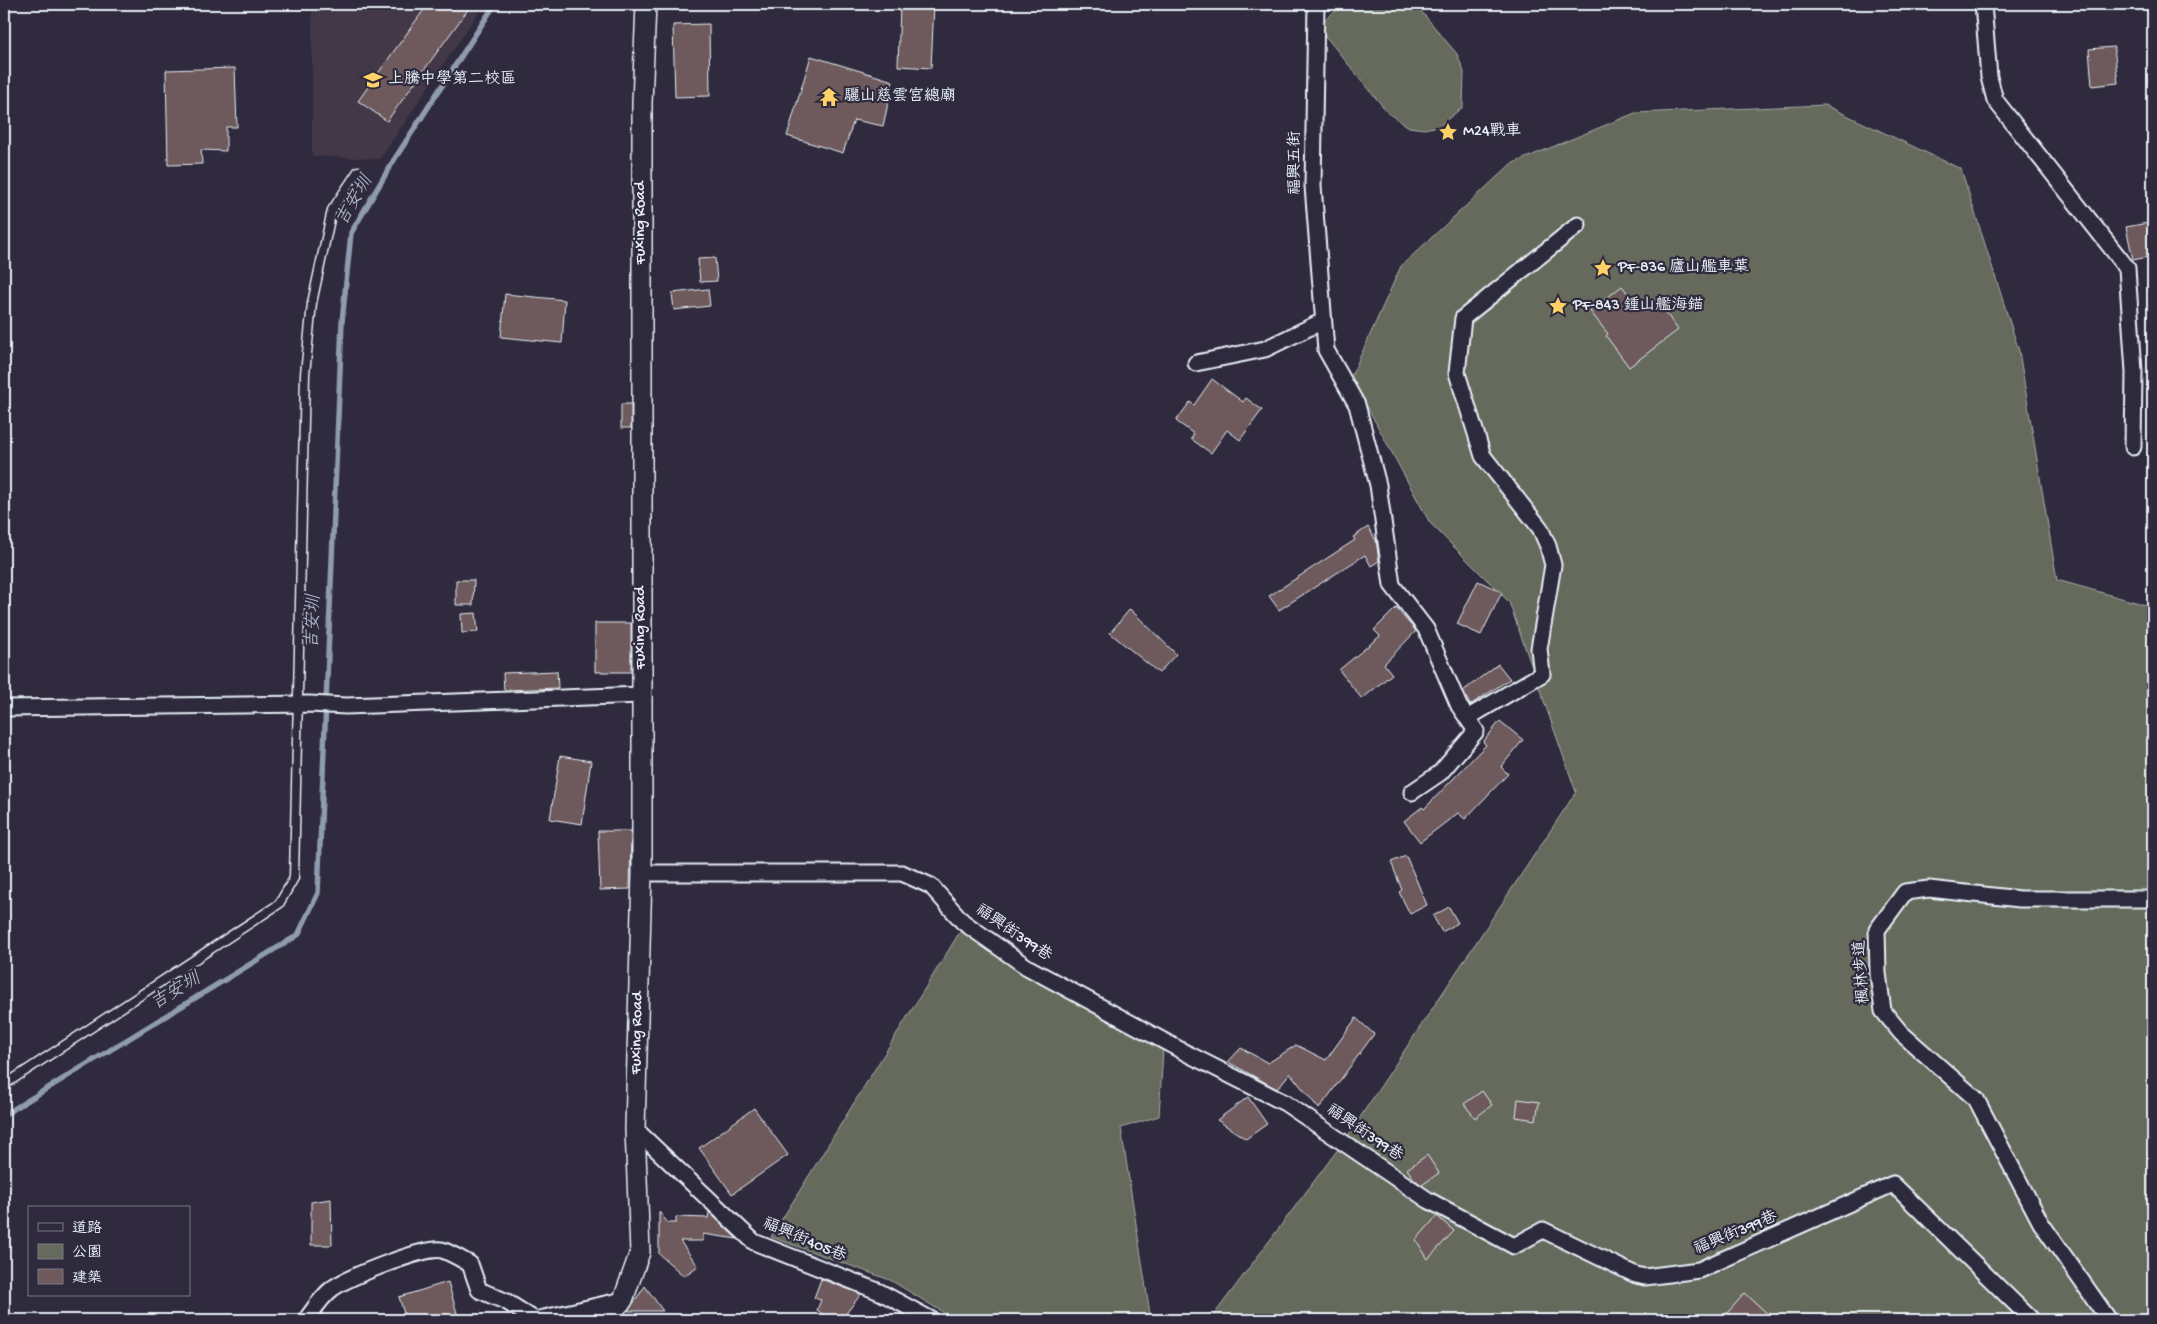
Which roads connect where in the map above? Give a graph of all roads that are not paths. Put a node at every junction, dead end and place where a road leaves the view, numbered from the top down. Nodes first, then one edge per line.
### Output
1 (646, 4) edge
2 (1316, 4) edge
3 (1983, 4) edge
4 (358, 171) dead end
5 (1578, 225) dead end
6 (1323, 321) junction
7 (1196, 363) dead end
8 (2133, 447) dead end
9 (641, 695) junction
10 (304, 704) junction
11 (4, 708) edge
12 (1467, 718) junction
13 (1412, 792) dead end
14 (642, 873) junction
15 (2153, 899) edge
16 (4, 1085) edge
17 (635, 1129) junction
18 (623, 1300) junction
19 (306, 1320) edge
20 (604, 1320) edge
21 (932, 1320) edge
22 (2032, 1320) edge
23 (2109, 1320) edge

1 - 9 street, Fuxing Road
2 - 6 street, 福興五街
3 - 8 street
4 - 10 lane
5 - 12 street
6 - 7 street
6 - 12 street, 福興五街
9 - 10 street
9 - 14 street, Fuxing Road
10 - 11 street
10 - 16 lane
12 - 13 street
14 - 17 street, Fuxing Road
14 - 22 street, 福興街399巷
15 - 23 street, 楓林步道
17 - 18 street, Fuxing Road
17 - 21 street, 福興街405巷
18 - 19 street
18 - 20 street

